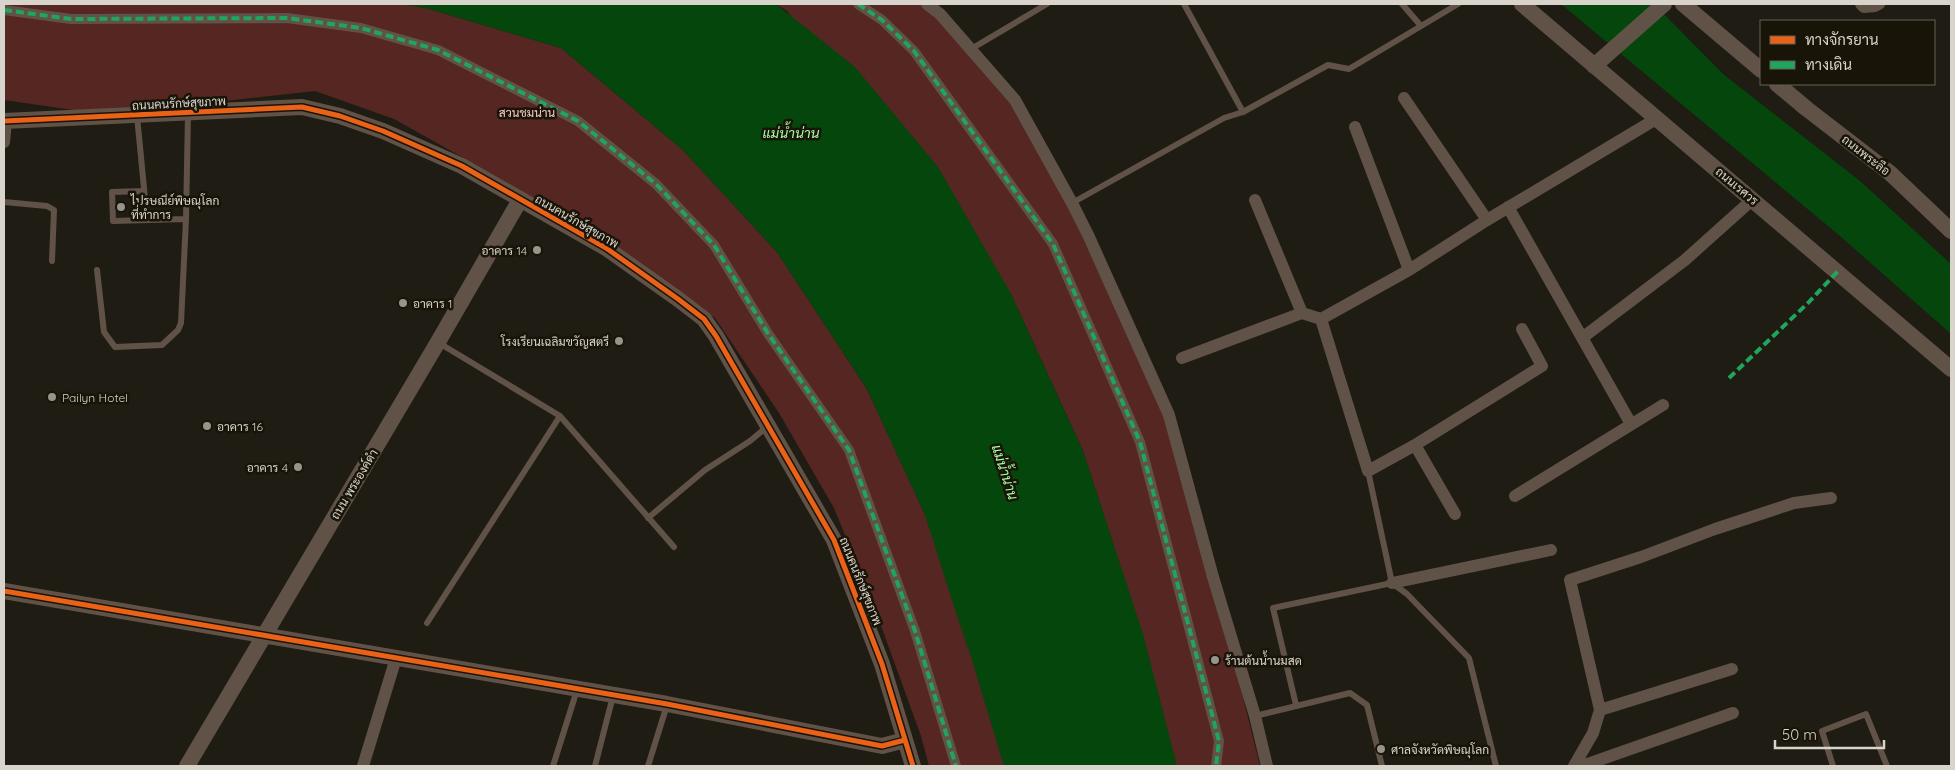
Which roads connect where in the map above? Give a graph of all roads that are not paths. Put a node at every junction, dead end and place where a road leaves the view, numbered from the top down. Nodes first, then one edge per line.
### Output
1 (858, 4) edge
2 (927, 4) edge
3 (1047, 4) edge
4 (1184, 4) edge
5 (1402, 4) edge
6 (1458, 4) edge
7 (1522, 4) edge
8 (1664, 4) edge
9 (1683, 4) edge
10 (1861, 4) edge
11 (1879, 4) edge
12 (4, 10) edge
13 (1421, 26) junction
14 (971, 49) junction
15 (1594, 66) junction
16 (1760, 69) edge
17 (1778, 85) edge
18 (1404, 98) dead end
19 (188, 112) junction
20 (1243, 112) junction
21 (137, 115) junction
22 (1656, 119) junction
23 (5, 121) edge
24 (1355, 127) dead end
25 (4, 142) edge
26 (143, 190) junction
27 (1753, 199) junction
28 (520, 200) junction
29 (1255, 200) dead end
30 (4, 202) edge
31 (1072, 203) junction
32 (1508, 207) junction
33 (186, 218) junction
34 (147, 219) junction
35 (1487, 220) junction
36 (1951, 231) edge
37 (52, 261) dead end
38 (98, 270) dead end
39 (1409, 270) junction
40 (1302, 313) junction
41 (1321, 319) junction
42 (1522, 329) dead end
43 (1582, 338) junction
44 (438, 342) junction
45 (1182, 358) dead end
46 (1951, 369) edge
47 (1663, 405) dead end
48 (560, 416) junction
49 (1631, 424) junction
50 (768, 426) junction
51 (1415, 445) junction
52 (1368, 471) junction
53 (1515, 496) dead end
54 (1831, 498) dead end
55 (1455, 514) dead end
56 (648, 518) junction
57 (674, 547) dead end
58 (1551, 550) dead end
59 (1392, 583) junction
60 (4, 591) edge
61 (427, 623) dead end
62 (263, 636) junction
63 (396, 658) junction
64 (1732, 669) dead end
65 (577, 689) junction
66 (613, 695) junction
67 (667, 704) junction
68 (1296, 705) junction
69 (1600, 710) junction
70 (1733, 713) dead end
71 (1255, 716) junction
72 (905, 740) junction
73 (187, 766) edge
74 (363, 766) edge
75 (553, 766) edge
76 (595, 766) edge
77 (648, 766) edge
78 (913, 766) edge
79 (956, 766) edge
80 (1216, 766) edge
81 (1267, 766) edge
82 (1382, 766) edge
83 (1496, 766) edge
84 (1574, 766) edge
85 (1582, 766) edge
86 (1833, 766) edge
87 (1887, 766) edge

1 - 80 street
2 - 14 street
3 - 14 lane
4 - 20 lane
5 - 13 lane
6 - 13 lane
7 - 15 street, ถนนเรศวร
8 - 15 street
9 - 16 street
10 - 11 street
12 - 79 street
13 - 20 lane
14 - 31 street
15 - 22 street, ถนนเรศวร
17 - 36 street, ถนนพระลือ
18 - 35 street
19 - 21 street, ถนนคนรักษ์สุขภาพ
19 - 28 street, ถนนคนรักษ์สุขภาพ
19 - 33 lane
20 - 31 lane
21 - 23 street, ถนนคนรักษ์สุขภาพ
21 - 26 lane
22 - 27 street, ถนนเรศวร
22 - 32 street
23 - 25 street
24 - 39 street
26 - 34 lane
26 - 34 lane
27 - 43 street
27 - 46 street, ถนนเรศวร
28 - 44 street, ถนน พระองค์ดำ
28 - 50 street, ถนนคนรักษ์สุขภาพ
29 - 40 street
30 - 37 lane
31 - 71 street
32 - 35 street
32 - 43 street
33 - 34 lane
33 - 38 lane
35 - 39 street
39 - 41 street
40 - 41 street
40 - 45 street
41 - 52 street
42 - 51 street
43 - 49 street
44 - 48 lane
44 - 62 street, ถนน พระองค์ดำ
47 - 49 street
48 - 56 lane
48 - 61 lane
49 - 53 street
50 - 56 lane
50 - 72 street, ถนนคนรักษ์สุขภาพ
51 - 52 street
51 - 55 street
52 - 59 lane
54 - 69 street
56 - 57 lane
58 - 59 street
59 - 68 lane
59 - 83 lane
60 - 62 street
62 - 63 street
62 - 73 street, ถนน พระองค์ดำ
63 - 65 street
63 - 74 street
64 - 69 street
65 - 66 street
65 - 75 lane
66 - 67 street
66 - 76 lane
67 - 72 street
67 - 77 lane
68 - 71 lane
68 - 82 lane
69 - 84 street
70 - 85 street
71 - 81 street
72 - 78 street, ถนนคนรักษ์สุขภาพ
86 - 87 lane

